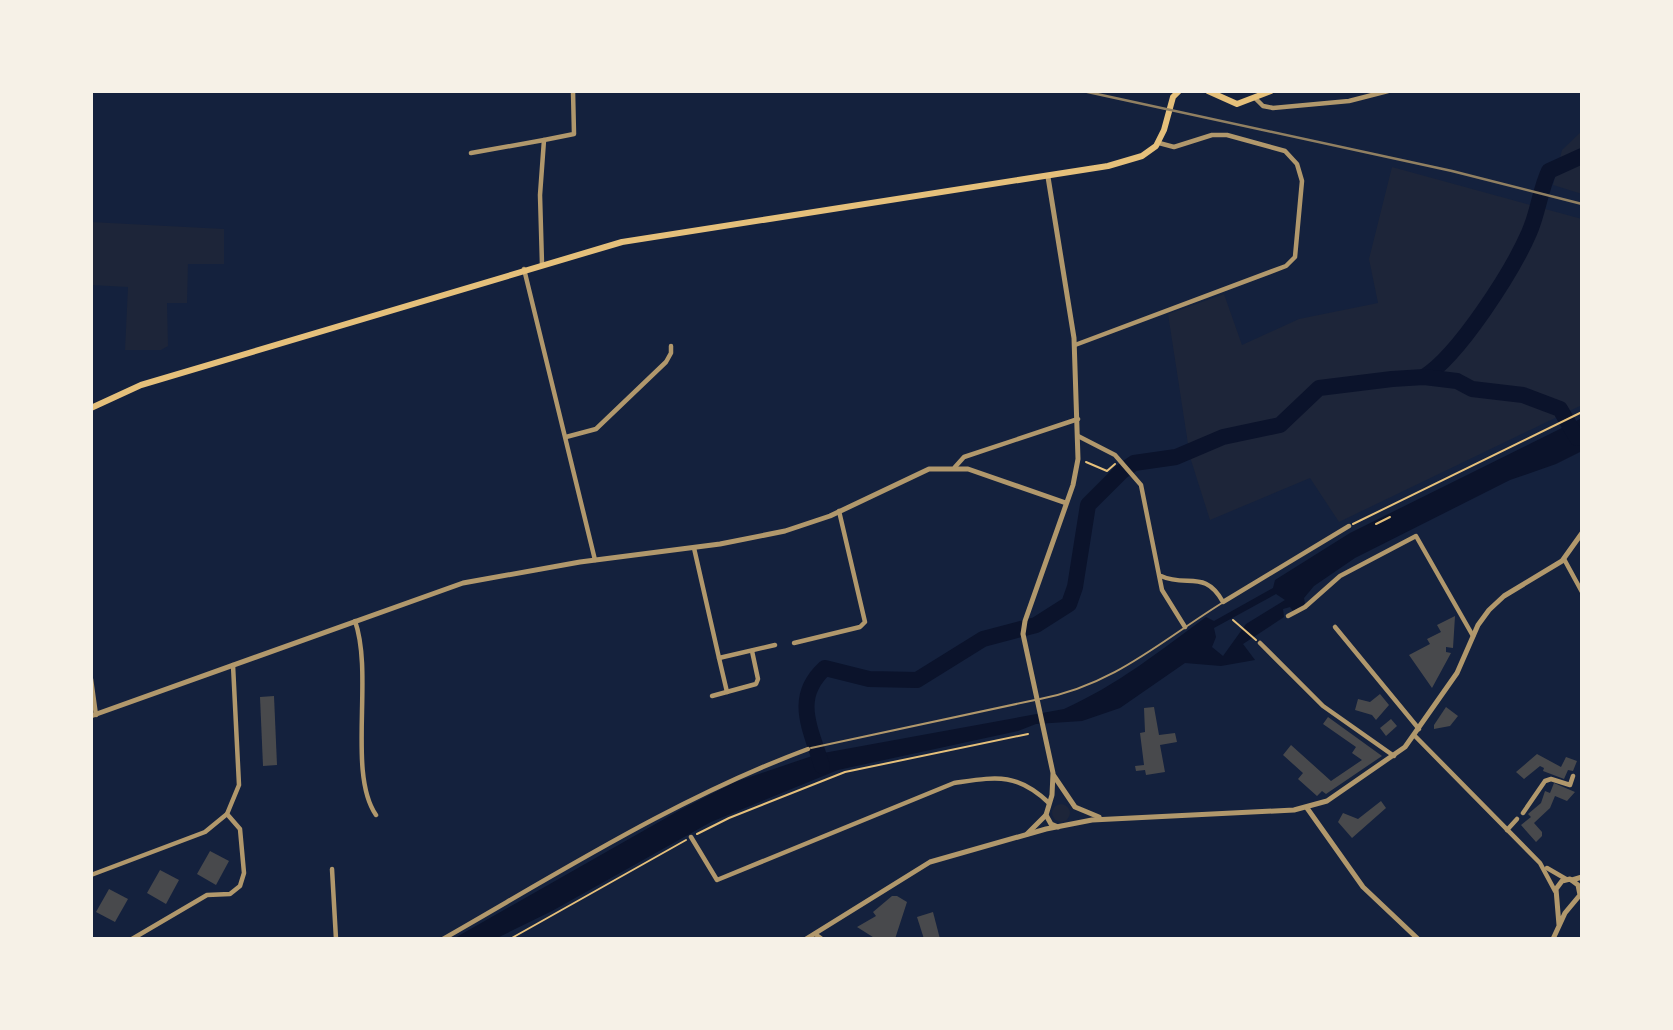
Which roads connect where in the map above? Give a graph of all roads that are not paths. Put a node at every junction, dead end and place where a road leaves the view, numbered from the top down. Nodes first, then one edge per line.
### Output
1 (573, 91) edge
2 (1179, 91) edge
3 (1210, 91) edge
4 (1271, 91) edge
5 (1388, 91) edge
6 (1172, 94) edge
7 (1256, 99) junction
8 (544, 140) junction
9 (1159, 143) junction
10 (471, 153) dead end
11 (1048, 177) junction
12 (542, 264) junction
13 (524, 269) junction
14 (1075, 345) junction
15 (671, 346) dead end
16 (91, 408) edge
17 (1078, 419) junction
18 (1078, 436) junction
19 (566, 437) junction
20 (955, 467) junction
21 (1066, 503) junction
22 (839, 511) junction
23 (1349, 526) road end
24 (1582, 533) edge
25 (694, 548) junction
26 (1564, 559) junction
27 (595, 560) junction
28 (1161, 576) junction
29 (1582, 592) edge
30 (1223, 602) junction
31 (1289, 616) dead end
32 (355, 621) junction
33 (1185, 627) junction
34 (1335, 627) dead end
35 (1473, 636) junction
36 (794, 643) dead end
37 (1260, 643) dead end
38 (775, 645) dead end
39 (752, 651) junction
40 (719, 658) junction
41 (233, 665) junction
42 (91, 679) edge
43 (727, 692) junction
44 (712, 696) dead end
45 (93, 716) edge
46 (1420, 729) junction
47 (1415, 736) junction
48 (808, 749) joint
49 (1394, 756) junction
50 (1053, 773) junction
51 (1573, 776) dead end
52 (1067, 798) junction
53 (1049, 803) junction
54 (1075, 807) junction
55 (1307, 808) junction
56 (1523, 813) dead end
57 (227, 814) junction
58 (376, 815) dead end
59 (1046, 815) junction
60 (1109, 818) junction
61 (1517, 819) dead end
62 (1071, 823) junction
63 (1058, 827) junction
64 (1507, 830) junction
65 (691, 837) road end
66 (1021, 837) junction
67 (1540, 863) junction
68 (332, 869) dead end
69 (91, 875) edge
70 (1582, 877) edge
71 (1569, 880) junction
72 (1581, 892) edge
73 (1556, 894) junction
74 (1573, 904) junction
75 (1559, 925) junction
76 (815, 934) junction
77 (132, 939) edge
78 (337, 939) edge
79 (443, 939) edge
80 (806, 939) edge
81 (822, 939) edge
82 (1418, 939) edge
83 (1553, 939) edge

1 - 8 street
2 - 6 main road
3 - 7 main road
4 - 7 main road
5 - 7 street
6 - 9 main road
8 - 10 street
8 - 12 street
9 - 11 main road
9 - 14 street
11 - 12 main road
11 - 14 street
12 - 13 main road
13 - 16 main road
13 - 19 street
14 - 17 street
15 - 19 street
17 - 18 street
17 - 20 street
18 - 21 street
18 - 28 street
19 - 27 street
20 - 21 street
20 - 22 street
21 - 50 street
22 - 25 street
22 - 36 street
23 - 30 street
24 - 26 street
25 - 27 street
25 - 40 street
26 - 29 street
26 - 35 street
27 - 32 street
28 - 30 street
28 - 33 street
30 - 33 lane
31 - 35 street
32 - 41 street
32 - 58 street
33 - 48 lane
34 - 46 street
35 - 46 street
37 - 49 street
38 - 39 street
39 - 40 street
39 - 43 street
40 - 43 street
41 - 45 street
41 - 57 street
42 - 45 street
43 - 44 street
46 - 47 street
47 - 49 street
47 - 64 street
48 - 79 street
49 - 55 street
50 - 52 street
50 - 53 street
51 - 56 street
52 - 53 street
52 - 54 street
53 - 59 street
53 - 65 street
54 - 60 street
54 - 62 street
55 - 60 street
55 - 82 street
57 - 69 street
57 - 77 street
59 - 63 street
59 - 66 street
60 - 62 street
61 - 64 street
62 - 63 street
63 - 66 street
64 - 67 street
66 - 76 street
67 - 71 street
67 - 73 street
68 - 78 street
70 - 71 street
71 - 72 street
71 - 73 street
72 - 74 street
73 - 74 street
73 - 75 street
74 - 75 street
75 - 83 street
76 - 80 street
76 - 81 street

